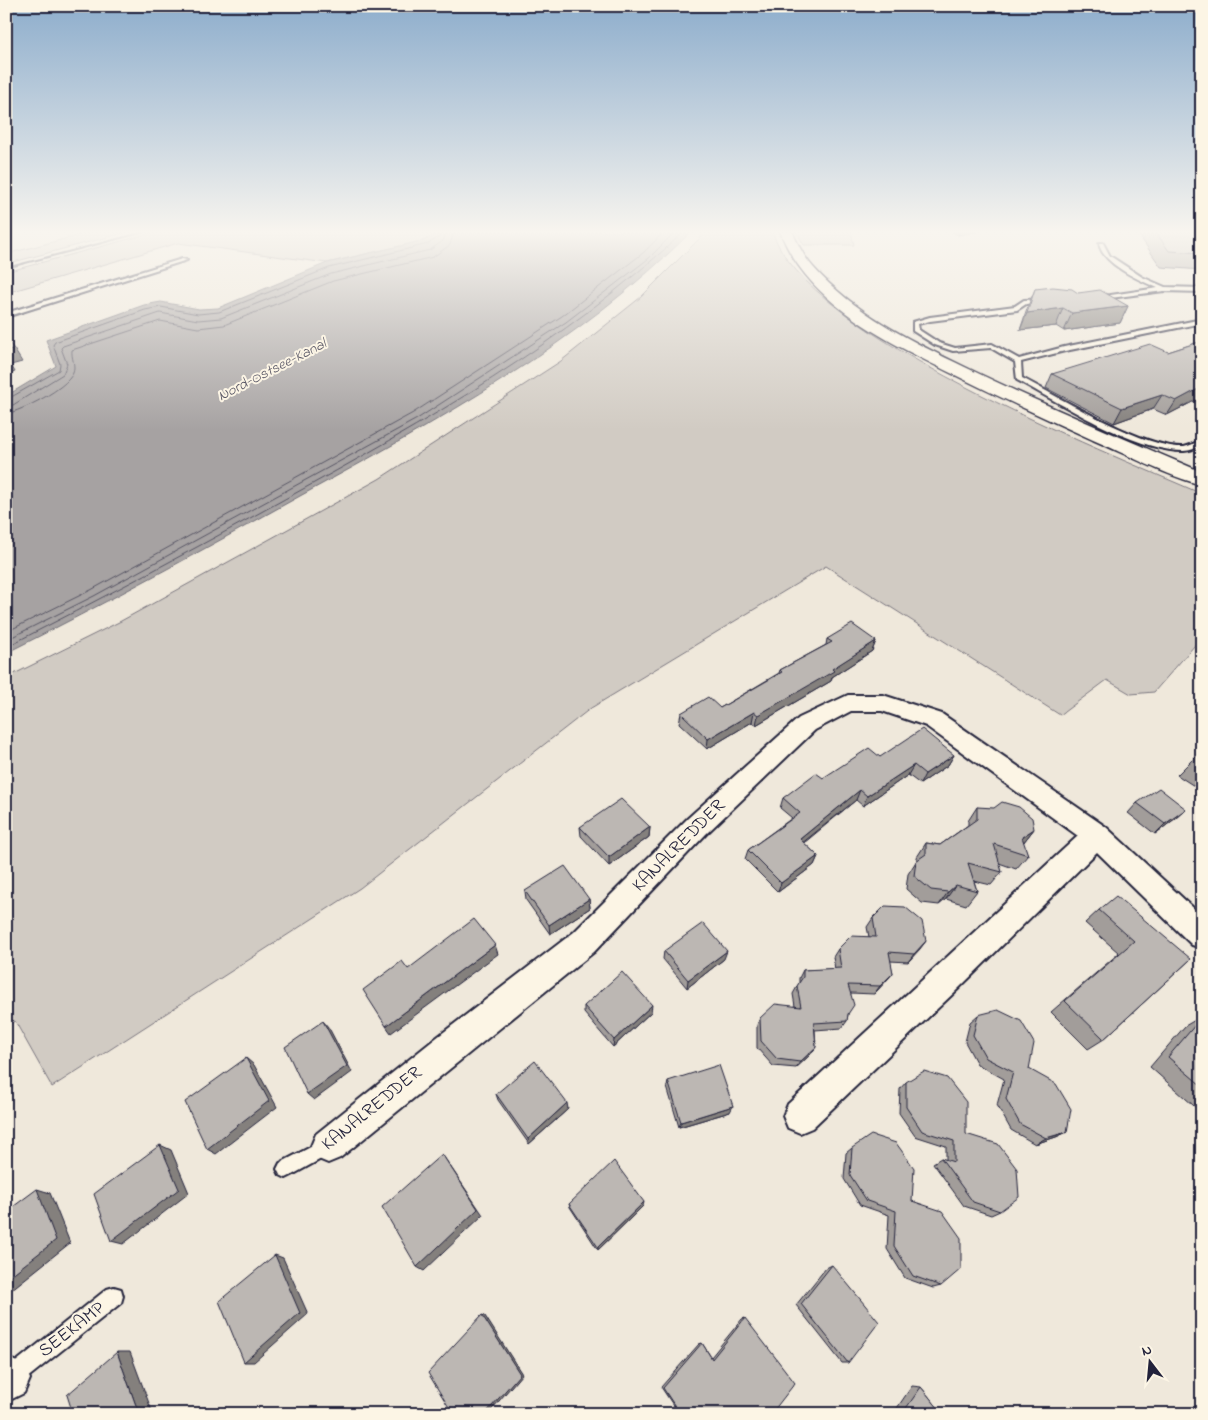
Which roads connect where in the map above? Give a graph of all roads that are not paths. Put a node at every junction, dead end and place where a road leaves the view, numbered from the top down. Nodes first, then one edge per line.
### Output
1 (63, 297) edge
2 (839, 297) edge
3 (1108, 297) edge
4 (1089, 300) edge
5 (1054, 301) edge
6 (6, 315) edge
7 (1202, 321) edge
8 (1018, 361) junction
9 (1202, 442) edge
10 (1202, 479) edge
11 (1097, 835) junction
12 (1202, 935) edge
13 (800, 1116) dead end
14 (328, 1146) joint
15 (286, 1169) dead end
16 (114, 1296) dead end
17 (8, 1380) edge

1 - 6 lane
2 - 10 main road
3 - 4 lane
5 - 8 lane
7 - 8 lane
8 - 9 lane
11 - 12 street, KANALREDDER
11 - 13 street
11 - 14 street, KANALREDDER
14 - 15 lane, KANALREDDER
16 - 17 lane, SEEKAMP

